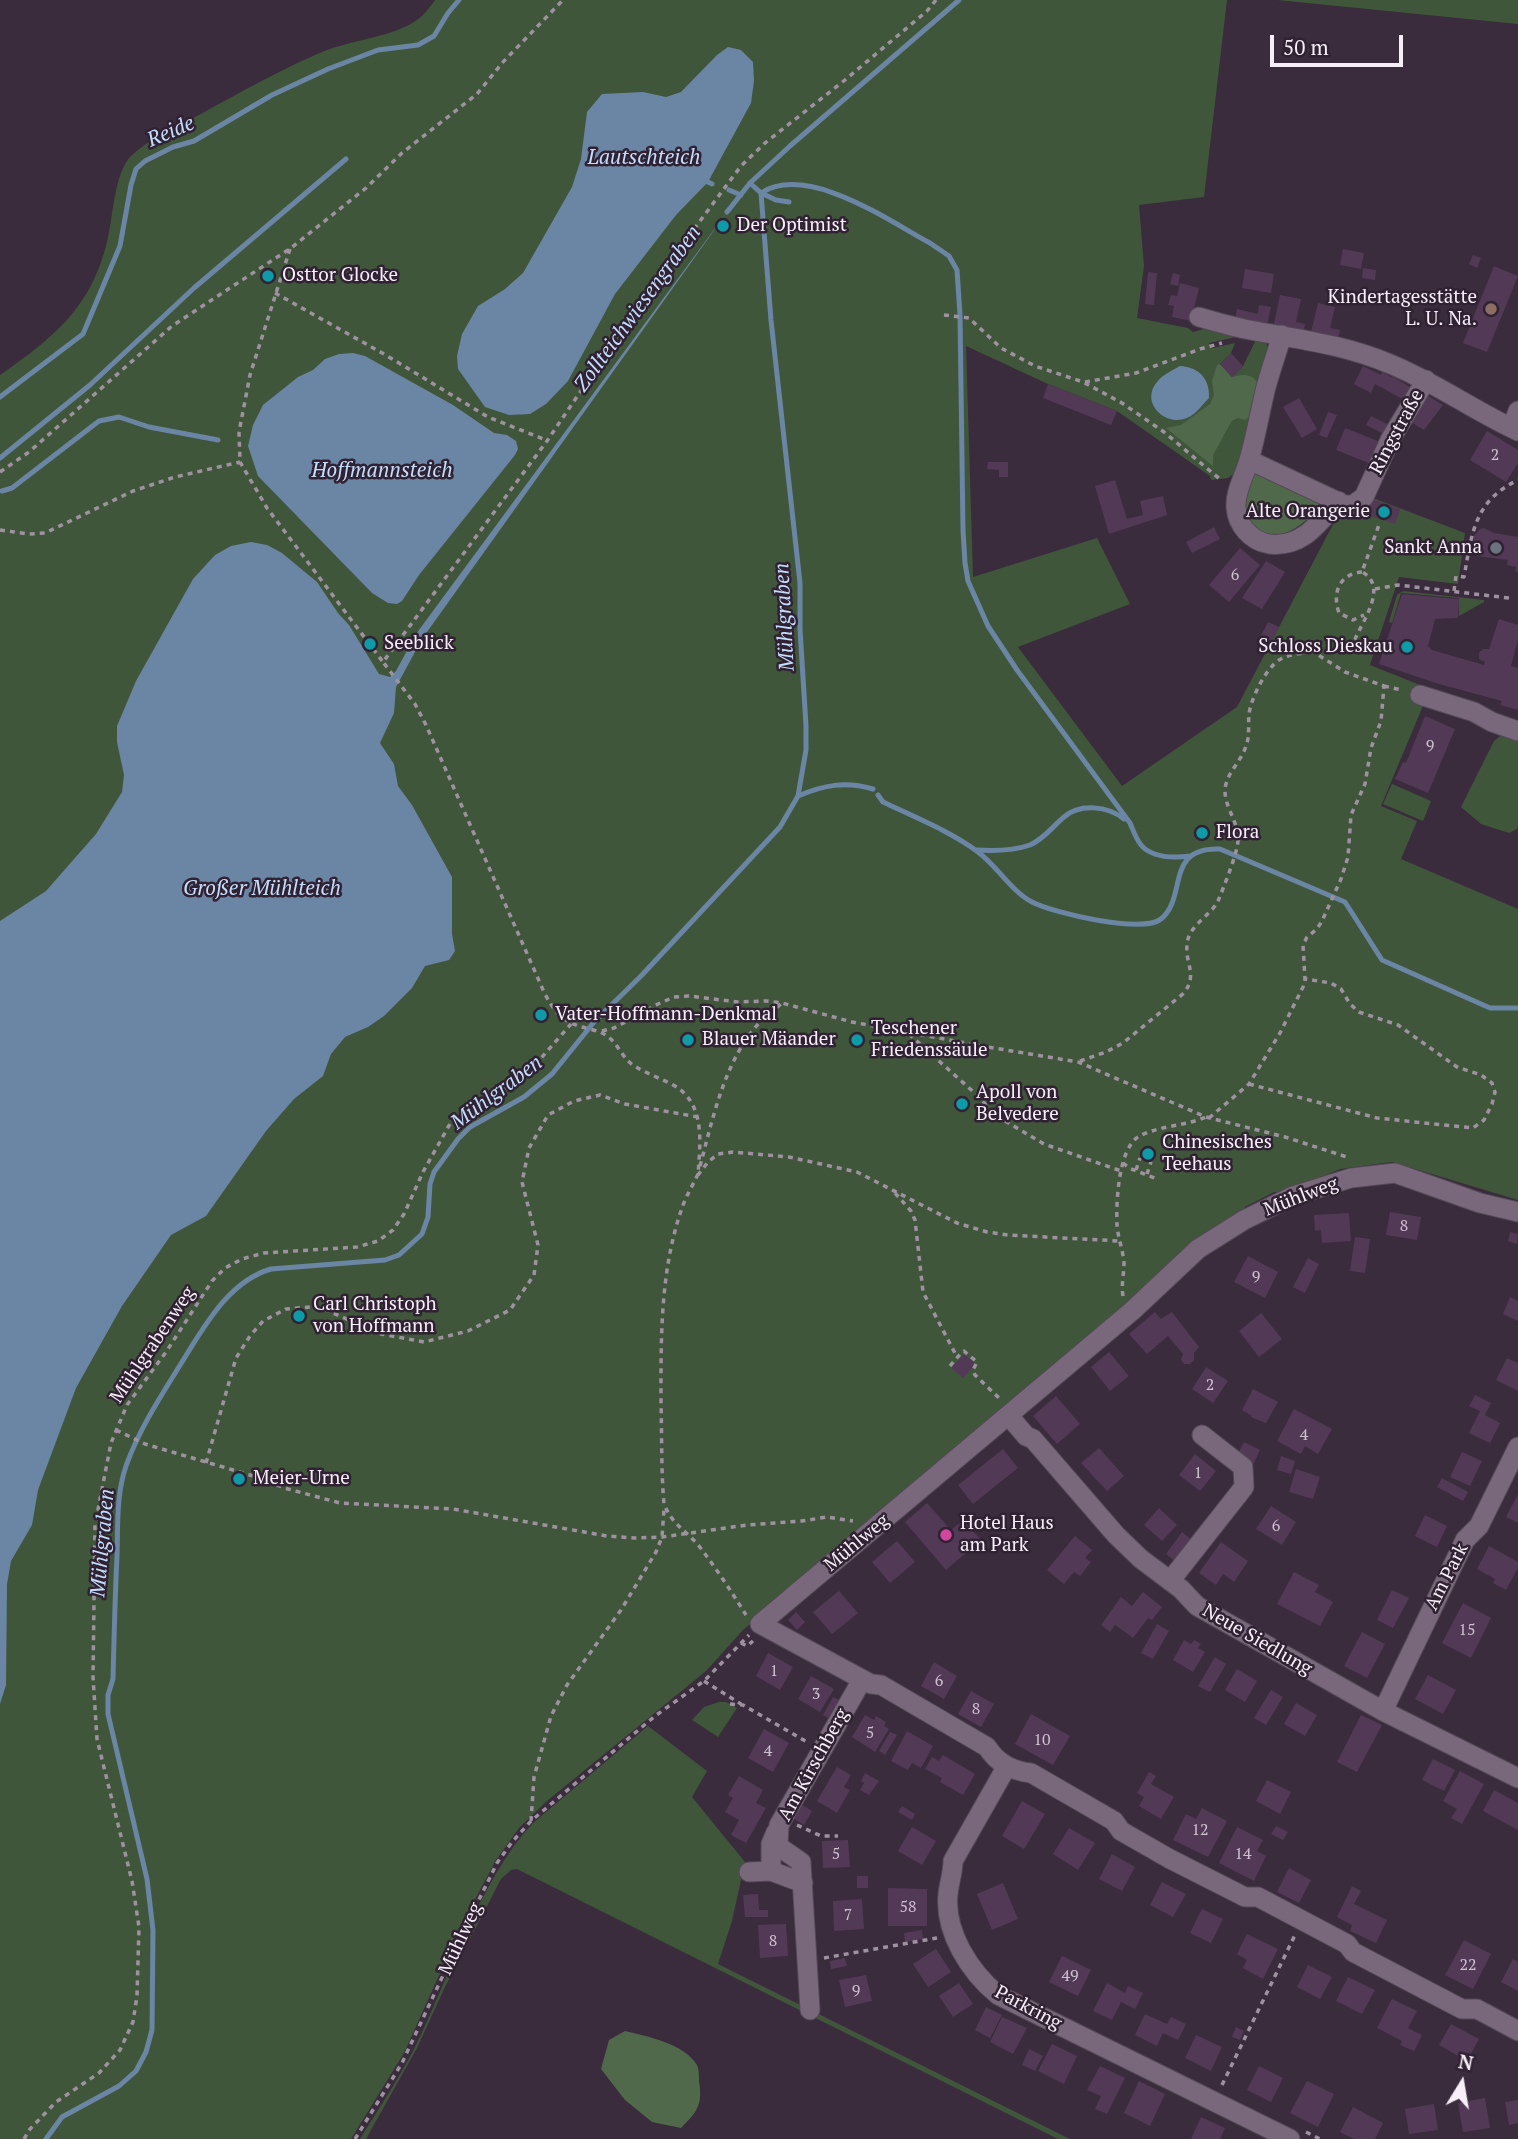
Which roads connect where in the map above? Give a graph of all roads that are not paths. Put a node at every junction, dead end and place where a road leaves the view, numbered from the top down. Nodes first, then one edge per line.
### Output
1 (1199, 317) dead end
2 (1282, 335) junction
3 (1426, 380) junction
4 (1516, 423) edge
5 (1249, 460) junction
6 (1338, 501) junction
7 (1420, 695) dead end
8 (1518, 731) edge
9 (1518, 1212) edge
10 (1009, 1416) junction
11 (1202, 1434) dead end
12 (1518, 1447) edge
13 (1170, 1581) junction
14 (862, 1679) junction
15 (1383, 1711) junction
16 (1007, 1766) junction
17 (1518, 1778) edge
18 (781, 1822) junction
19 (772, 1871) junction
20 (749, 1872) dead end
21 (803, 1883) junction
22 (810, 2010) dead end
23 (1518, 2031) edge
24 (1292, 2133) edge

1 - 2 street, Ringstraße
2 - 3 street, Ringstraße
2 - 5 street, Ringstraße
3 - 4 street, Ringstraße
3 - 6 street, Ringstraße
5 - 6 street
5 - 6 street, Ringstraße
7 - 8 street
9 - 10 street, Mühlweg
10 - 13 street, Neue Siedlung
10 - 14 street, Mühlweg
11 - 13 street
12 - 15 street, Am Park
13 - 15 street, Neue Siedlung
14 - 16 street
14 - 18 street, Am Kirschberg
15 - 17 street, Neue Siedlung
16 - 23 street
16 - 24 street, Parkring
18 - 19 street
18 - 21 street, Am Kirschberg
19 - 20 street
19 - 21 street
21 - 22 street, Am Kirschberg

